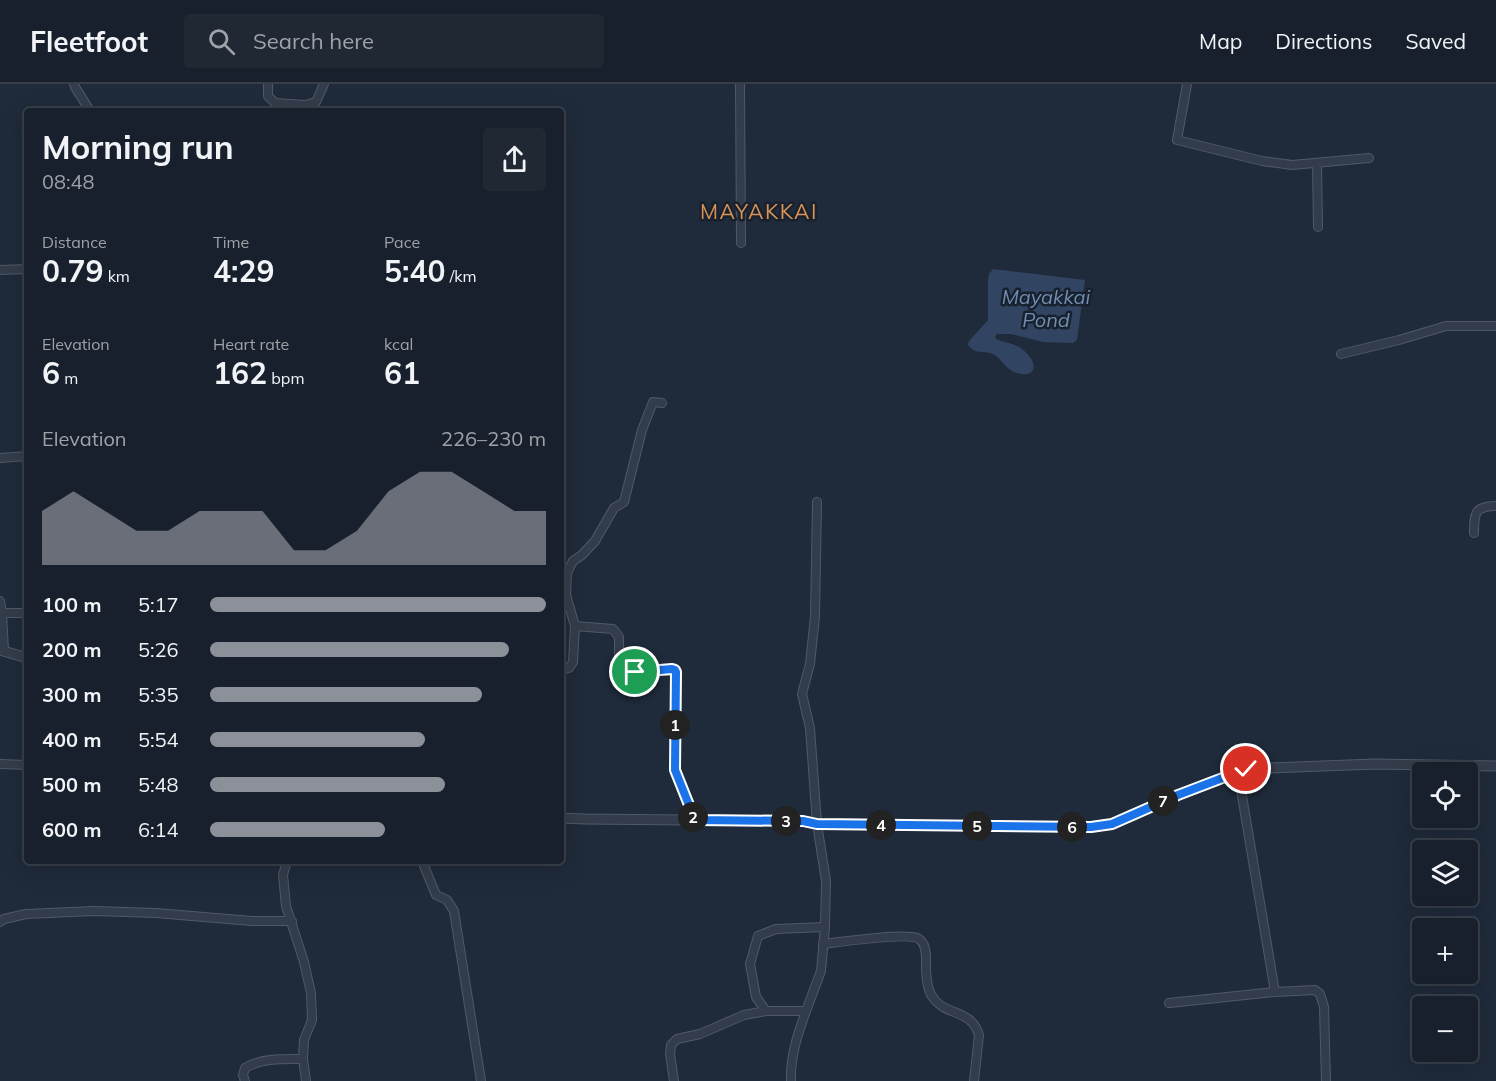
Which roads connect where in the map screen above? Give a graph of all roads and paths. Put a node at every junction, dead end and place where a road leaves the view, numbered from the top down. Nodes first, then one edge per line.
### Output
1 (74, 84) edge
2 (268, 84) edge
3 (324, 84) edge
4 (740, 84) edge
5 (1187, 84) edge
6 (88, 108) edge
7 (1369, 158) dead end
8 (1317, 163) junction
9 (1318, 227) dead end
10 (741, 243) dead end
11 (24, 269) edge
12 (0, 270) edge
13 (1496, 326) edge
14 (1341, 354) dead end
15 (662, 403) dead end
16 (24, 456) edge
17 (0, 458) edge
18 (816, 502) dead end
19 (1496, 506) edge
20 (1474, 533) dead end
21 (0, 601) edge
22 (3, 613) junction
23 (24, 613) edge
24 (575, 626) junction
25 (2, 650) edge
26 (24, 657) edge
27 (564, 669) edge
28 (0, 764) edge
29 (24, 765) edge
30 (1496, 766) edge
31 (1238, 772) junction
32 (564, 818) edge
33 (695, 820) junction
34 (817, 824) junction
35 (286, 864) edge
36 (423, 864) edge
37 (292, 921) junction
38 (0, 922) edge
39 (825, 927) junction
40 (823, 944) junction
41 (1275, 992) junction
42 (1169, 1003) dead end
43 (766, 1011) junction
44 (806, 1011) junction
45 (303, 1059) junction
46 (245, 1081) edge
47 (306, 1081) edge
48 (481, 1081) edge
49 (674, 1081) edge
50 (791, 1081) edge
51 (974, 1081) edge
52 (1326, 1081) edge

1 - 6 street
2 - 3 street
4 - 10 street
5 - 8 street
7 - 8 street
8 - 9 street
11 - 12 street
13 - 14 street
15 - 24 street
16 - 17 street
18 - 34 street
19 - 20 street
21 - 22 street
22 - 23 street
22 - 25 street
24 - 27 street
24 - 33 street
25 - 26 street
28 - 29 street
30 - 31 street
31 - 34 street
31 - 41 street
32 - 33 street
33 - 34 street
34 - 39 street
35 - 37 street
36 - 48 street
37 - 38 street
37 - 45 street
39 - 40 street
39 - 43 street
40 - 44 street
40 - 51 street
41 - 42 street
41 - 52 street
43 - 44 street
43 - 49 street
44 - 50 street
45 - 46 street
45 - 47 street

